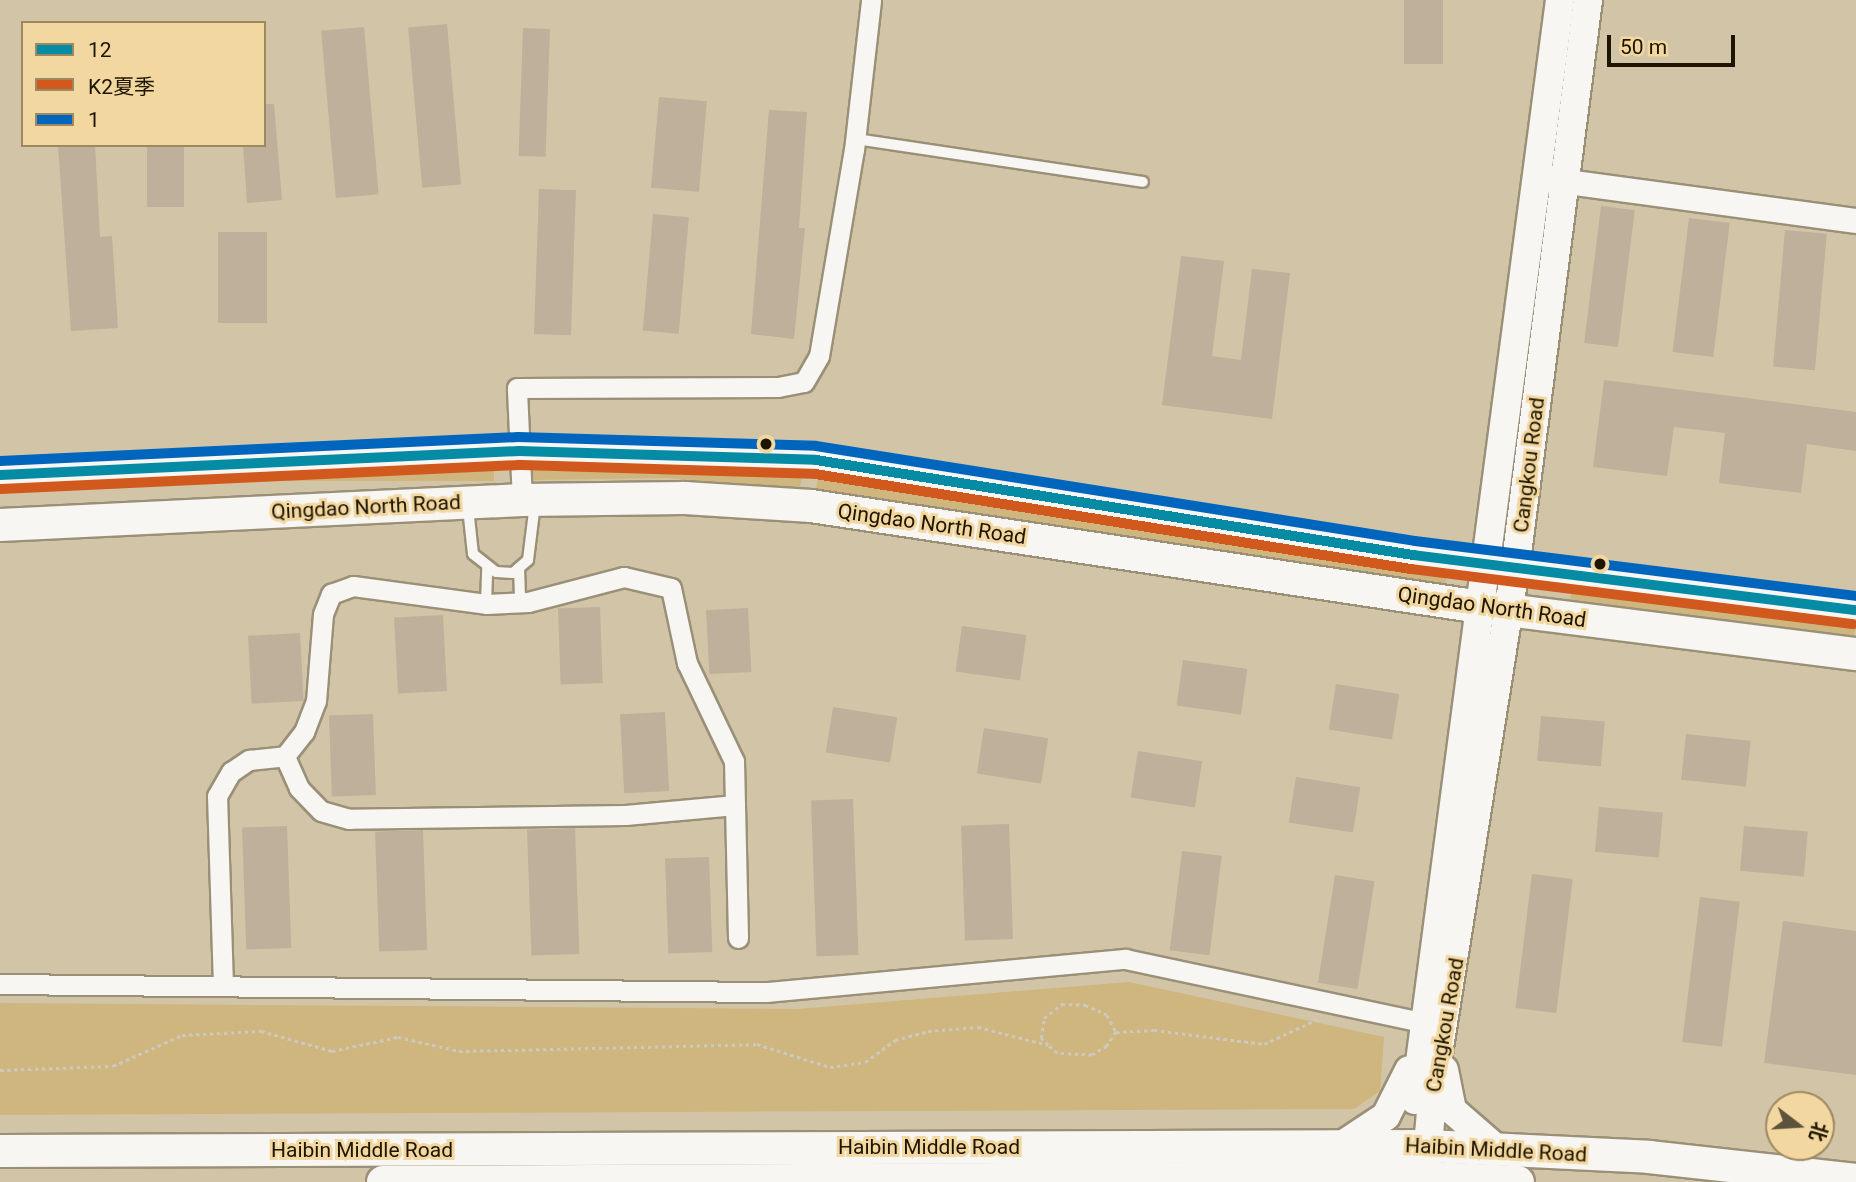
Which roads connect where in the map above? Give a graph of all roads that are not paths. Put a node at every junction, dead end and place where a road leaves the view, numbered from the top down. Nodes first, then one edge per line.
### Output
1 (871, 0) edge
2 (1560, 0) edge
3 (1588, 0) edge
4 (856, 139) junction
5 (1551, 179) junction
6 (1143, 182) dead end
7 (1856, 221) edge
8 (519, 450) junction
9 (0, 475) edge
10 (528, 500) junction
11 (468, 502) junction
12 (0, 524) edge
13 (487, 568) junction
14 (519, 568) junction
15 (1502, 568) junction
16 (520, 602) junction
17 (486, 604) junction
18 (1496, 609) junction
19 (1856, 611) edge
20 (1856, 654) edge
21 (285, 757) junction
22 (735, 805) junction
23 (738, 938) dead end
24 (0, 984) edge
25 (223, 986) junction
26 (1428, 1035) junction
27 (1341, 1146) junction
28 (1419, 1146) junction
29 (1497, 1150) junction
30 (0, 1151) edge
31 (1418, 1177) junction
32 (1856, 1180) edge
33 (383, 1182) edge
34 (1518, 1182) edge

1 - 4 street
2 - 5 main road, Cangkou Road
3 - 5 main road, Cangkou Road
4 - 6 lane
4 - 8 street
5 - 7 street
5 - 15 main road, Cangkou Road
8 - 9 main road, Qingdao North Road
8 - 10 street
8 - 15 main road, Qingdao North Road
10 - 11 main road, Qingdao North Road
10 - 14 lane
10 - 18 main road, Qingdao North Road
11 - 12 main road, Qingdao North Road
11 - 13 lane
13 - 14 lane
13 - 17 lane
14 - 16 lane
15 - 18 main road, Cangkou Road
15 - 19 main road, Qingdao North Road
16 - 17 street
16 - 22 street
17 - 21 street
18 - 20 main road, Qingdao North Road
18 - 26 main road, Cangkou Road
21 - 22 street
21 - 25 street
22 - 23 street
24 - 25 street
25 - 26 street
26 - 27 main road
26 - 28 main road, Cangkou Road
26 - 29 main road
27 - 28 main road, Haibin Middle Road
27 - 30 main road, Haibin Middle Road
28 - 29 main road, Haibin Middle Road
28 - 31 main road, Cangkou Road
29 - 32 main road, Haibin Middle Road
31 - 33 main road, Haibin Middle Road
31 - 34 main road, Haibin Middle Road

